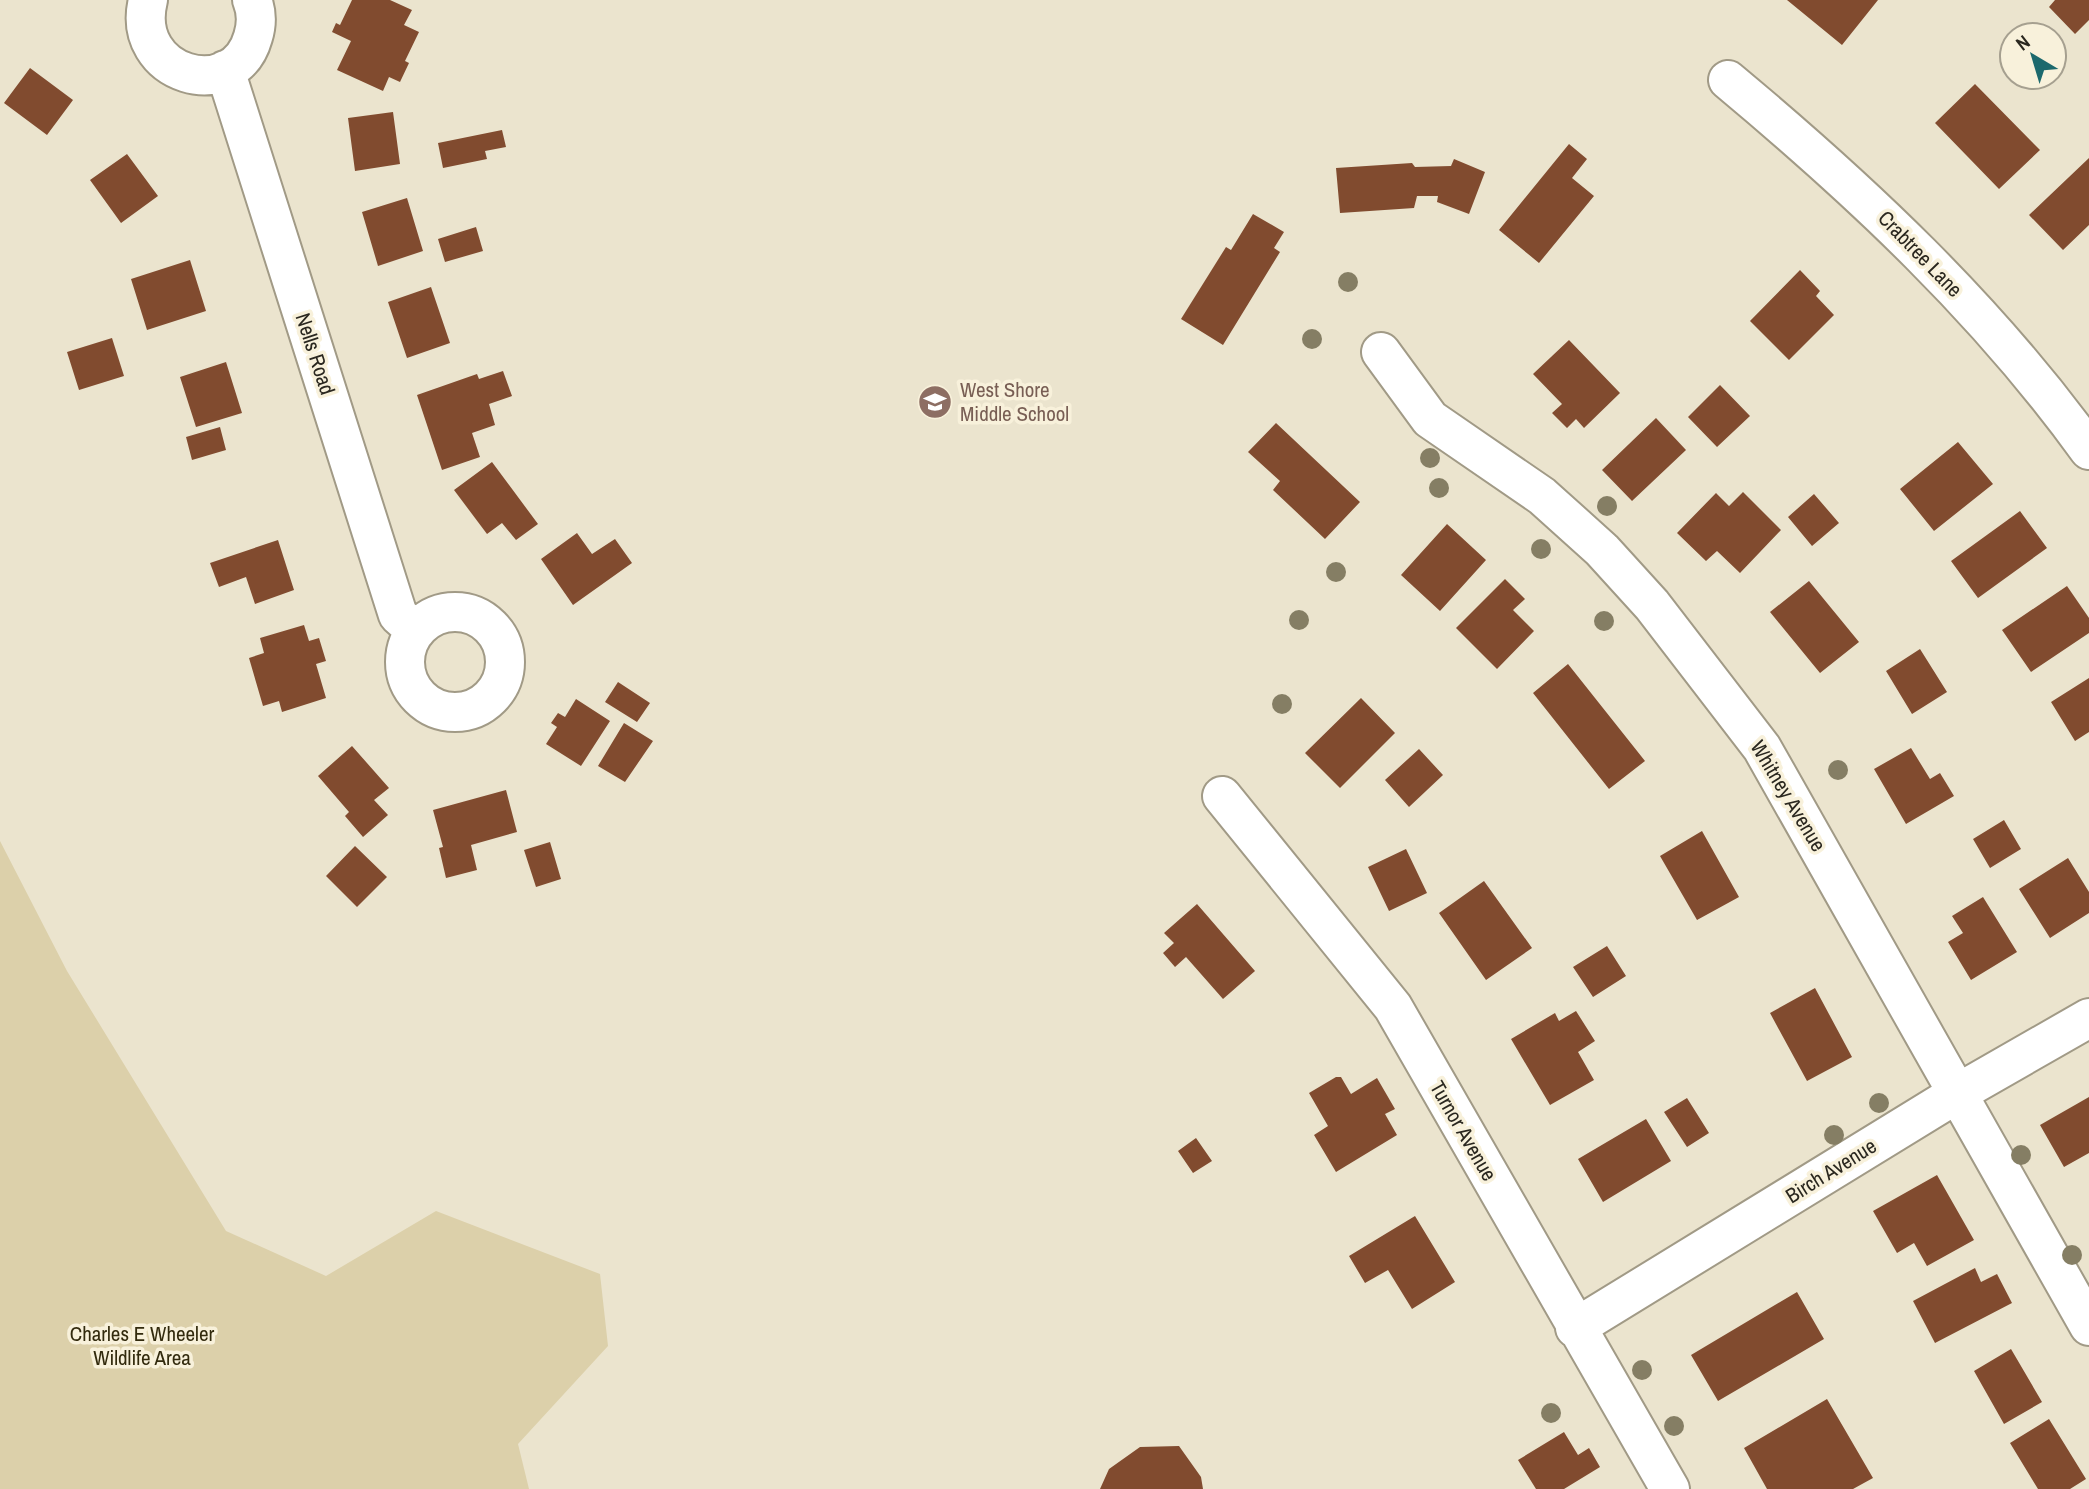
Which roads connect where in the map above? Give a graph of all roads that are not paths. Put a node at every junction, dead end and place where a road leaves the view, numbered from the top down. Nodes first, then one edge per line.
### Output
1 (147, 0) edge
2 (252, 0) edge
3 (225, 70) junction
4 (1728, 80) dead end
5 (1381, 352) dead end
6 (2089, 450) edge
7 (416, 631) dead end
8 (1222, 796) dead end
9 (2089, 1018) edge
10 (1958, 1093) junction
11 (2089, 1326) edge
12 (1575, 1328) junction
13 (1670, 1489) edge

1 - 3 street
2 - 3 street
3 - 7 street, Nells Road
4 - 6 street, Crabtree Lane
5 - 10 street, Whitney Avenue
8 - 12 street, Turnor Avenue
9 - 10 street, Birch Avenue
10 - 11 street, Whitney Avenue
10 - 12 street, Birch Avenue
12 - 13 street, Turnor Avenue

